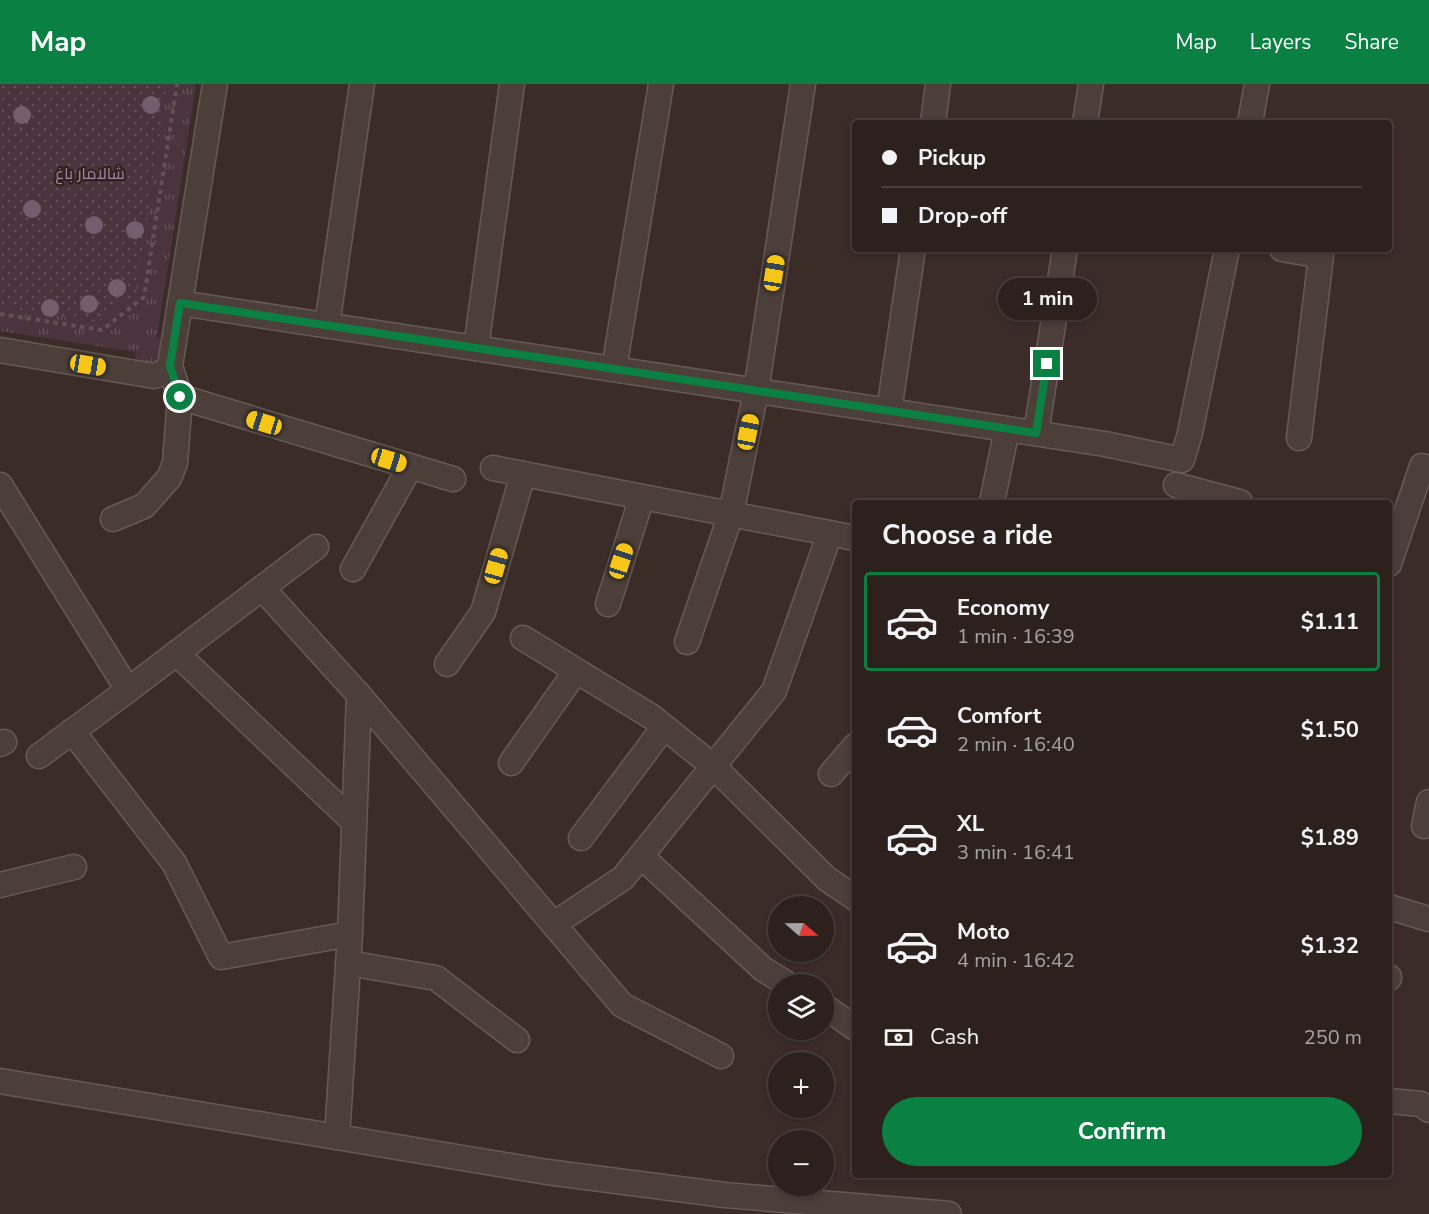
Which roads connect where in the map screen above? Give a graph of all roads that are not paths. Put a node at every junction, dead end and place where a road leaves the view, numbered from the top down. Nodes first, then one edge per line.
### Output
1 (215, 84) edge
2 (362, 84) edge
3 (512, 84) edge
4 (661, 84) edge
5 (803, 84) edge
6 (938, 84) edge
7 (1091, 84) edge
8 (1257, 84) edge
9 (933, 120) edge
10 (1085, 120) edge
11 (1251, 120) edge
12 (913, 252) edge
13 (1065, 252) edge
14 (1226, 252) edge
15 (1299, 252) edge
16 (180, 303) junction
17 (327, 325) junction
18 (476, 348) junction
19 (0, 350) edge
20 (170, 366) junction
21 (614, 369) junction
22 (756, 391) junction
23 (180, 397) junction
24 (889, 411) junction
25 (1007, 429) junction
26 (1036, 433) junction
27 (1299, 438) dead end
28 (1182, 460) junction
29 (410, 466) junction
30 (494, 468) dead end
31 (1429, 468) edge
32 (523, 474) junction
33 (453, 479) dead end
34 (0, 485) edge
35 (1173, 494) edge
36 (642, 497) junction
37 (992, 500) edge
38 (1223, 500) edge
39 (731, 514) junction
40 (113, 519) dead end
41 (830, 533) junction
42 (852, 537) edge
43 (1392, 547) edge
44 (316, 548) dead end
45 (353, 569) dead end
46 (262, 588) junction
47 (608, 604) dead end
48 (523, 638) dead end
49 (687, 642) dead end
50 (176, 653) junction
51 (447, 664) dead end
52 (576, 671) junction
53 (128, 690) junction
54 (359, 694) junction
55 (664, 727) junction
56 (72, 732) junction
57 (852, 750) edge
58 (39, 756) dead end
59 (511, 763) dead end
60 (713, 766) junction
61 (831, 774) dead end
62 (1429, 802) edge
63 (354, 822) junction
64 (1424, 826) dead end
65 (581, 838) dead end
66 (641, 856) junction
67 (74, 867) dead end
68 (0, 885) edge
69 (852, 896) edge
70 (1392, 908) edge
71 (1429, 919) edge
72 (554, 924) junction
73 (350, 934) junction
74 (348, 963) junction
75 (771, 974) edge
76 (834, 1013) edge
77 (852, 1026) edge
78 (517, 1040) dead end
79 (721, 1056) dead end
80 (0, 1081) edge
81 (1392, 1101) edge
82 (1429, 1110) edge
83 (337, 1137) junction
84 (949, 1214) edge

1 - 16 street
2 - 17 street
3 - 18 street
4 - 21 street
5 - 22 street
6 - 9 street
7 - 10 street
8 - 11 street
12 - 24 street
13 - 26 street
14 - 28 street
15 - 27 street
16 - 17 street
16 - 20 street
17 - 18 street
18 - 21 street
19 - 20 street
20 - 23 street
21 - 22 street
22 - 24 street
22 - 39 street
23 - 29 street
23 - 40 street
24 - 25 street
25 - 26 street
25 - 37 street
26 - 28 street
28 - 35 street
29 - 33 street
29 - 45 street
30 - 32 street
31 - 43 street
32 - 36 street
32 - 51 street
34 - 53 street
35 - 38 street
36 - 39 street
36 - 47 street
39 - 41 street
39 - 49 street
41 - 42 street
41 - 60 street
44 - 46 street
46 - 50 street
46 - 54 street
48 - 52 street
50 - 53 street
50 - 63 street
52 - 55 street
52 - 59 street
53 - 56 street
54 - 63 street
54 - 72 street
55 - 60 street
55 - 65 street
56 - 58 street
56 - 73 street
57 - 61 street
60 - 66 street
60 - 69 street
62 - 64 street
63 - 73 street
66 - 72 street
66 - 75 street
67 - 68 street
70 - 71 street
72 - 79 street
73 - 74 street
74 - 78 street
74 - 83 street
76 - 77 street
80 - 83 street
81 - 82 street
83 - 84 street

